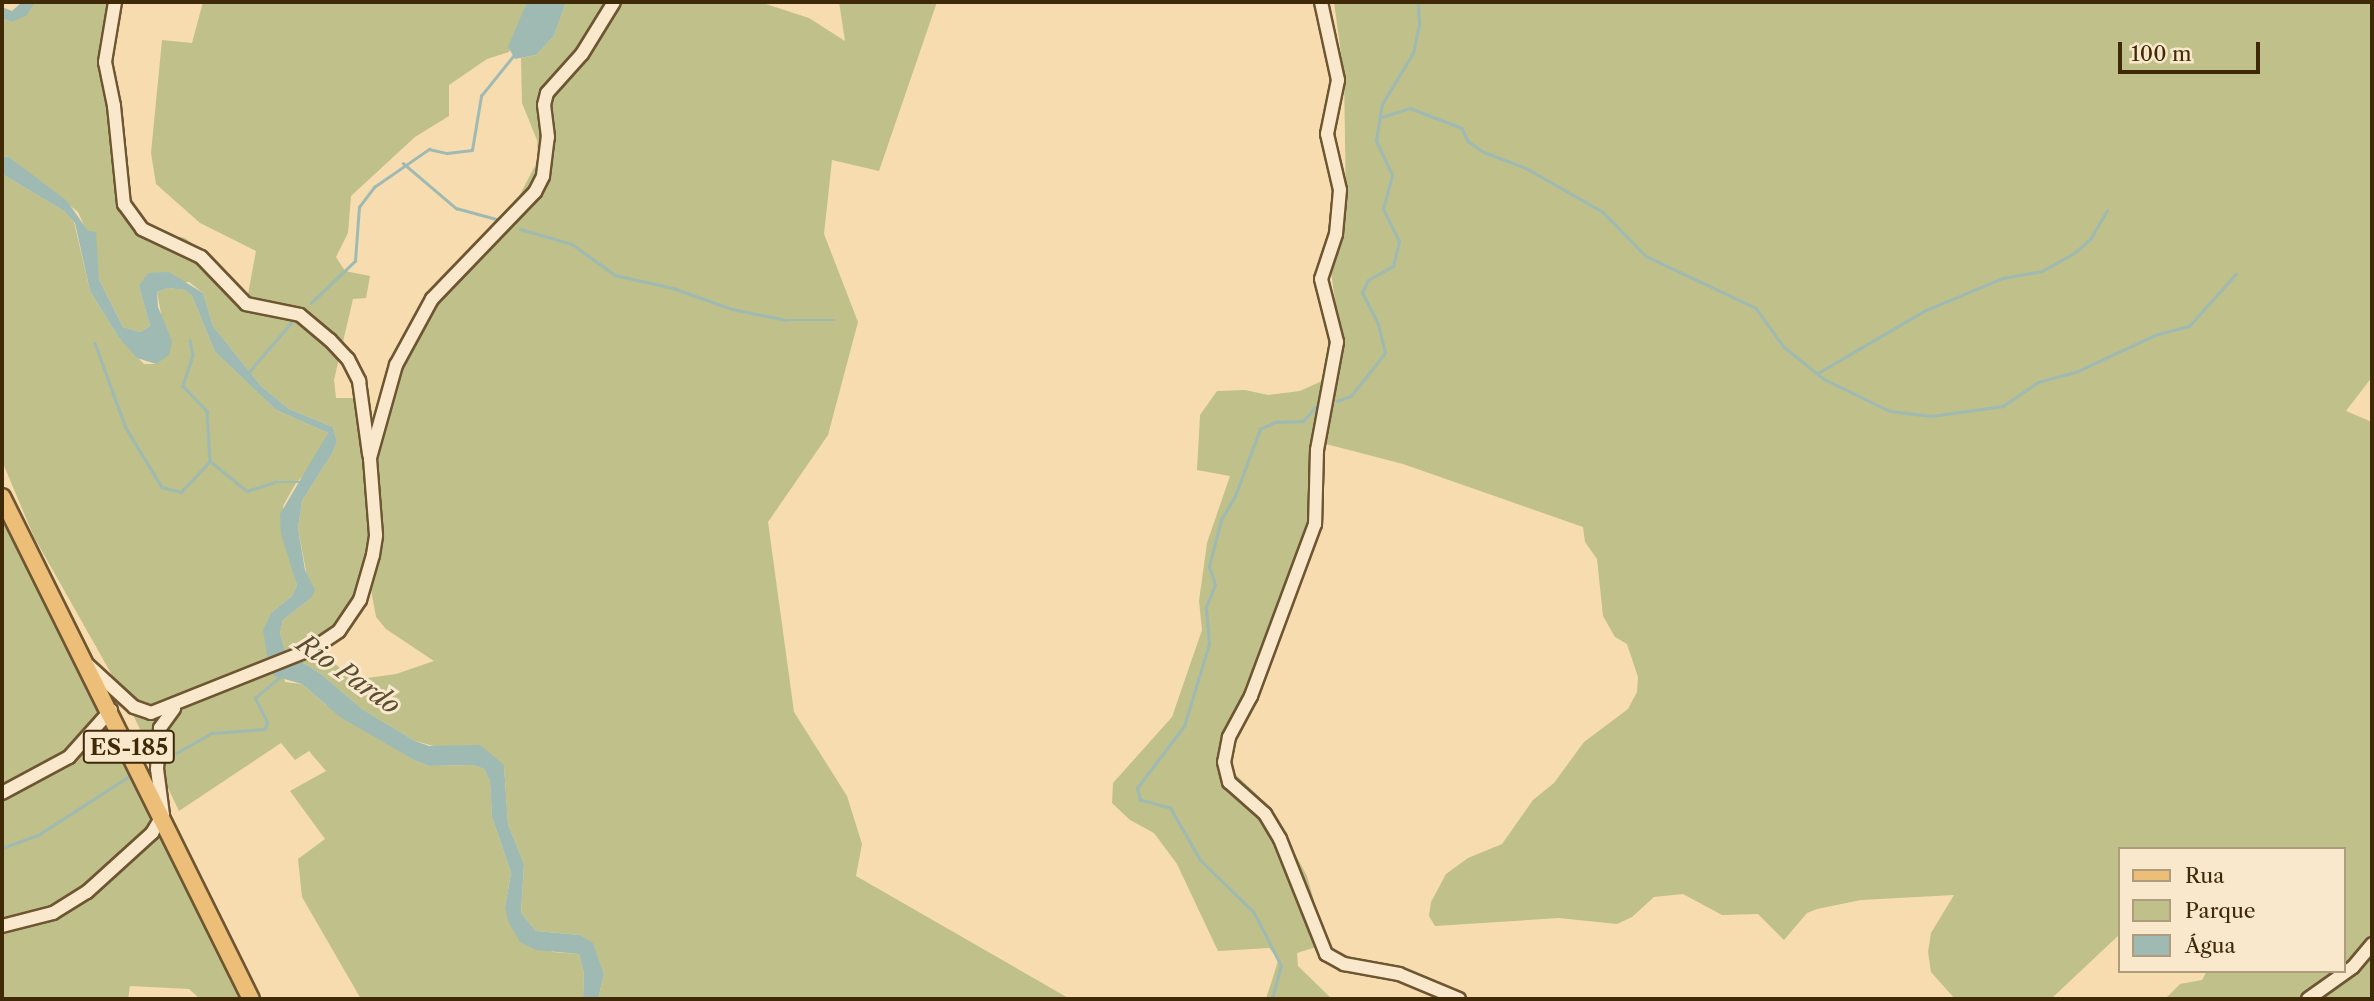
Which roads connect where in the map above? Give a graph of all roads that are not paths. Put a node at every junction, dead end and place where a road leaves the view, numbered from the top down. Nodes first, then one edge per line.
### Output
1 (115, 2) edge
2 (614, 2) edge
3 (1321, 2) edge
4 (370, 458) junction
5 (2, 497) edge
6 (88, 665) junction
7 (180, 704) junction
8 (111, 710) junction
9 (2, 793) edge
10 (163, 815) junction
11 (2, 926) edge
12 (2372, 944) edge
13 (2346, 972) edge
14 (2345, 973) edge
15 (251, 999) edge
16 (1459, 999) edge
17 (2308, 999) edge

1 - 4 street
2 - 4 street
3 - 16 street
4 - 7 street
5 - 6 main road, ES-185
6 - 7 street
6 - 8 main road, ES-185
7 - 10 street
8 - 9 street
8 - 10 main road, ES-185
10 - 11 street
10 - 15 main road, ES-185
12 - 13 street
14 - 17 street

